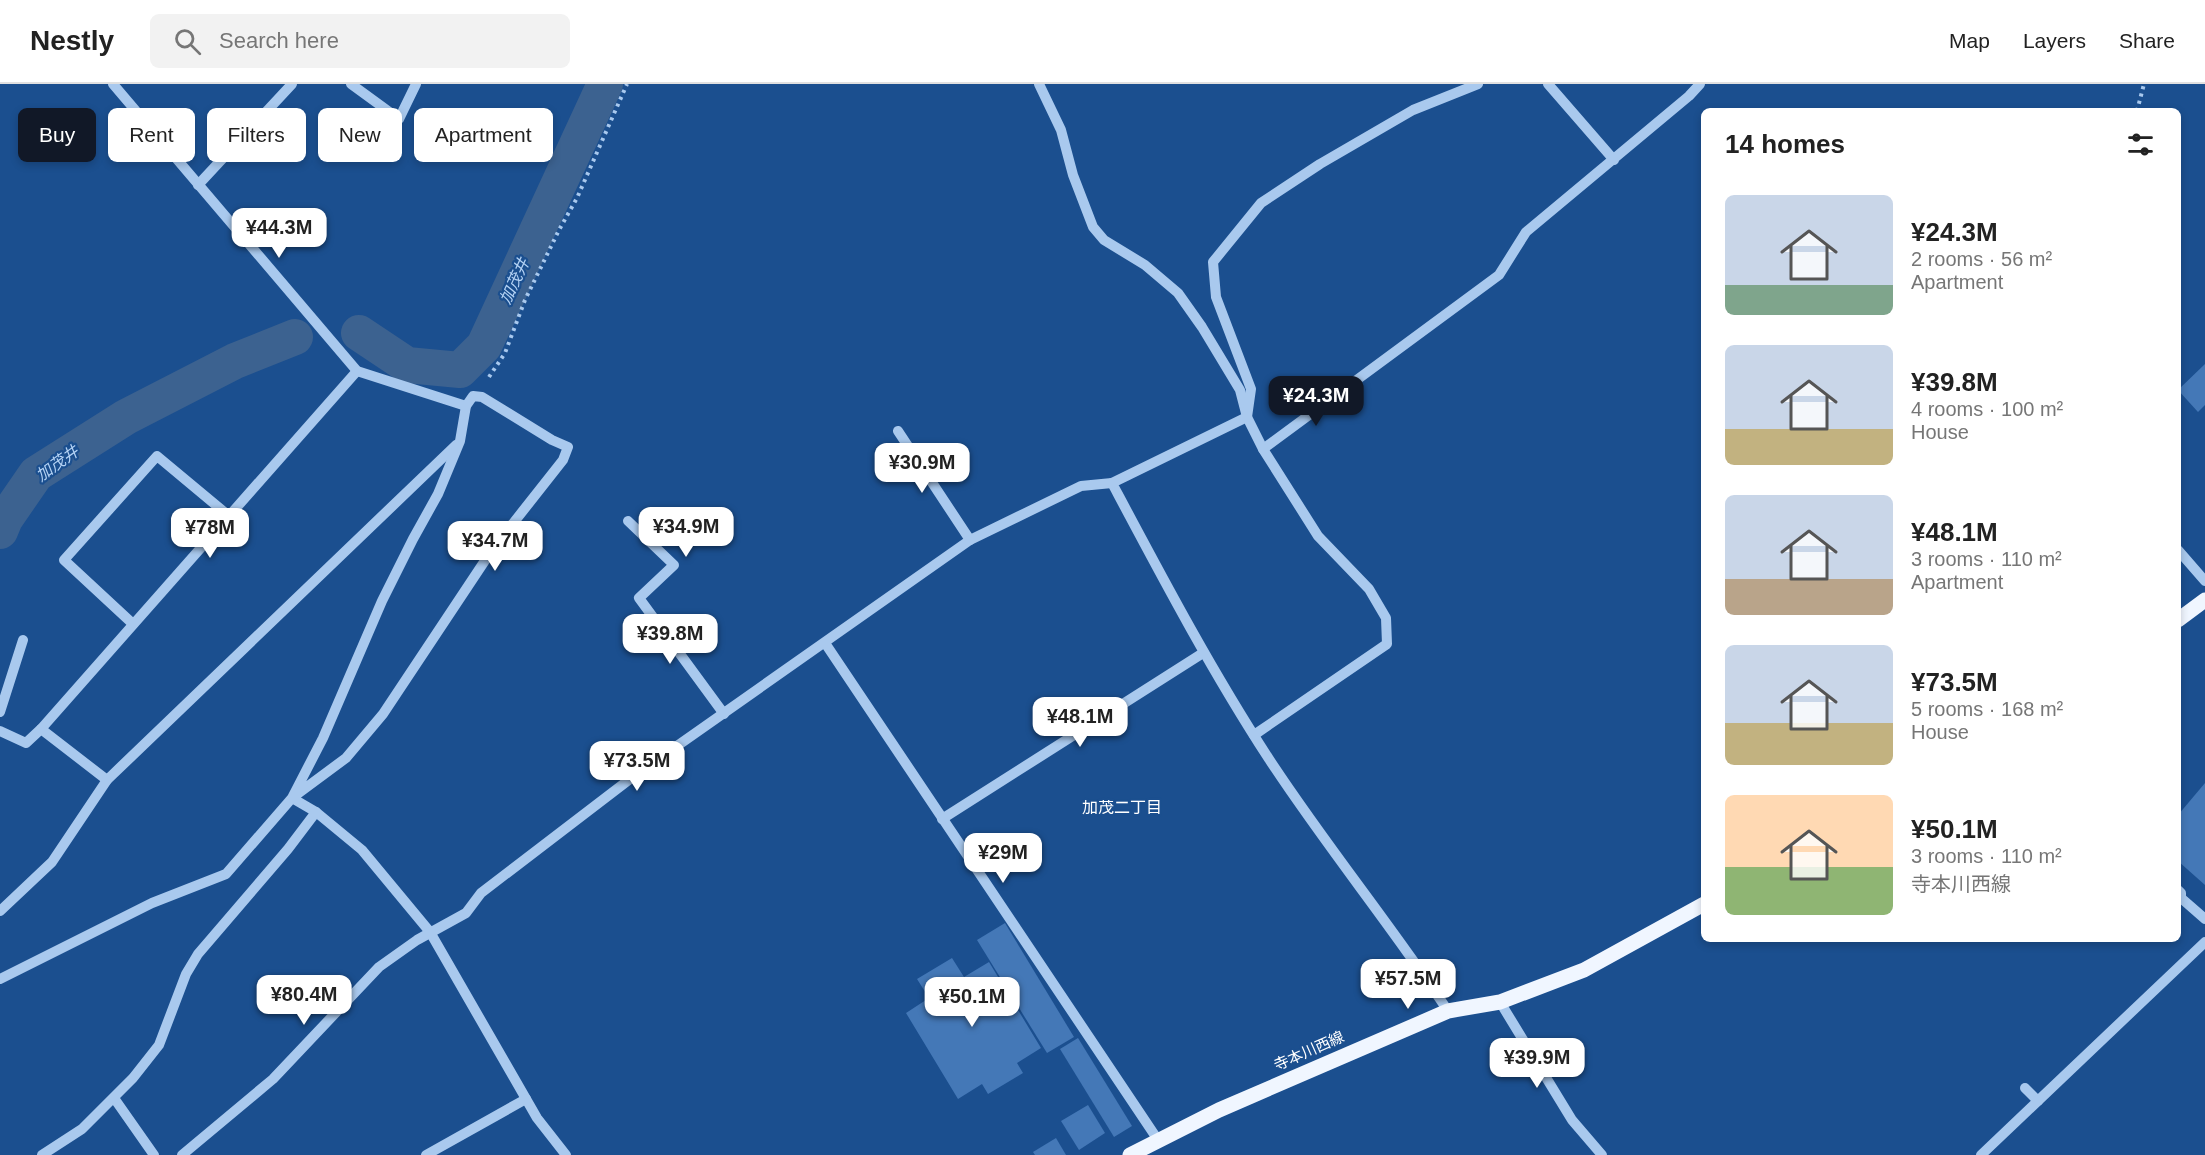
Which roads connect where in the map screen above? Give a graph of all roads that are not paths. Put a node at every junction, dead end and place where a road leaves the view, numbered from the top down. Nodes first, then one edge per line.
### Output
1 (113, 84) edge
2 (292, 84) edge
3 (351, 84) edge
4 (416, 84) edge
5 (1039, 84) edge
6 (1478, 84) edge
7 (1548, 84) edge
8 (1700, 84) edge
9 (1614, 160) junction
10 (198, 185) junction
11 (357, 371) junction
12 (466, 406) junction
13 (1247, 417) junction
14 (898, 431) dead end
15 (459, 441) junction
16 (1263, 449) junction
17 (1112, 483) junction
18 (229, 516) junction
19 (628, 521) dead end
20 (970, 540) junction
21 (2181, 553) edge
22 (2205, 581) edge
23 (2205, 600) edge
24 (2181, 618) edge
25 (134, 624) junction
26 (23, 640) dead end
27 (825, 643) junction
28 (1203, 653) junction
29 (0, 712) edge
30 (724, 714) junction
31 (41, 729) junction
32 (0, 730) edge
33 (1254, 735) junction
34 (107, 780) junction
35 (292, 798) junction
36 (316, 813) junction
37 (942, 819) junction
38 (2181, 898) edge
39 (1701, 905) edge
40 (1, 907) edge
41 (2205, 919) edge
42 (430, 932) junction
43 (2205, 942) edge
44 (0, 979) edge
45 (1500, 1002) junction
46 (1448, 1011) junction
47 (2025, 1088) dead end
48 (114, 1098) junction
49 (526, 1099) junction
50 (2038, 1101) junction
51 (1158, 1140) junction
52 (42, 1155) edge
53 (154, 1155) edge
54 (182, 1155) edge
55 (426, 1155) edge
56 (566, 1155) edge
57 (1130, 1155) edge
58 (1602, 1155) edge
59 (1981, 1155) edge

1 - 10 street
2 - 10 street
3 - 4 street
5 - 13 street
6 - 13 street
7 - 9 street
8 - 9 street
9 - 16 street
10 - 11 street
11 - 12 street
11 - 18 street
12 - 15 street
12 - 35 street
13 - 16 street
13 - 17 street
14 - 20 street
15 - 34 street
15 - 35 street
16 - 33 street
17 - 20 street
17 - 28 street
18 - 25 street
18 - 25 street
19 - 30 street
20 - 27 street
21 - 22 street
23 - 24 main road
25 - 31 street
26 - 29 street
27 - 30 street
27 - 37 street
28 - 33 street
28 - 37 street
30 - 42 street
31 - 32 street
31 - 34 street
33 - 46 street
34 - 40 street
35 - 36 street
35 - 44 street
36 - 42 street
36 - 48 street
37 - 51 street
38 - 41 street
39 - 45 main road, 寺本川西線
42 - 49 street
42 - 54 street
43 - 50 street
45 - 46 main road, 寺本川西線
45 - 58 street
46 - 51 main road, 寺本川西線
47 - 50 street
48 - 52 street
48 - 53 street
49 - 55 street
49 - 56 street
50 - 59 street
51 - 57 main road, 寺本川西線

